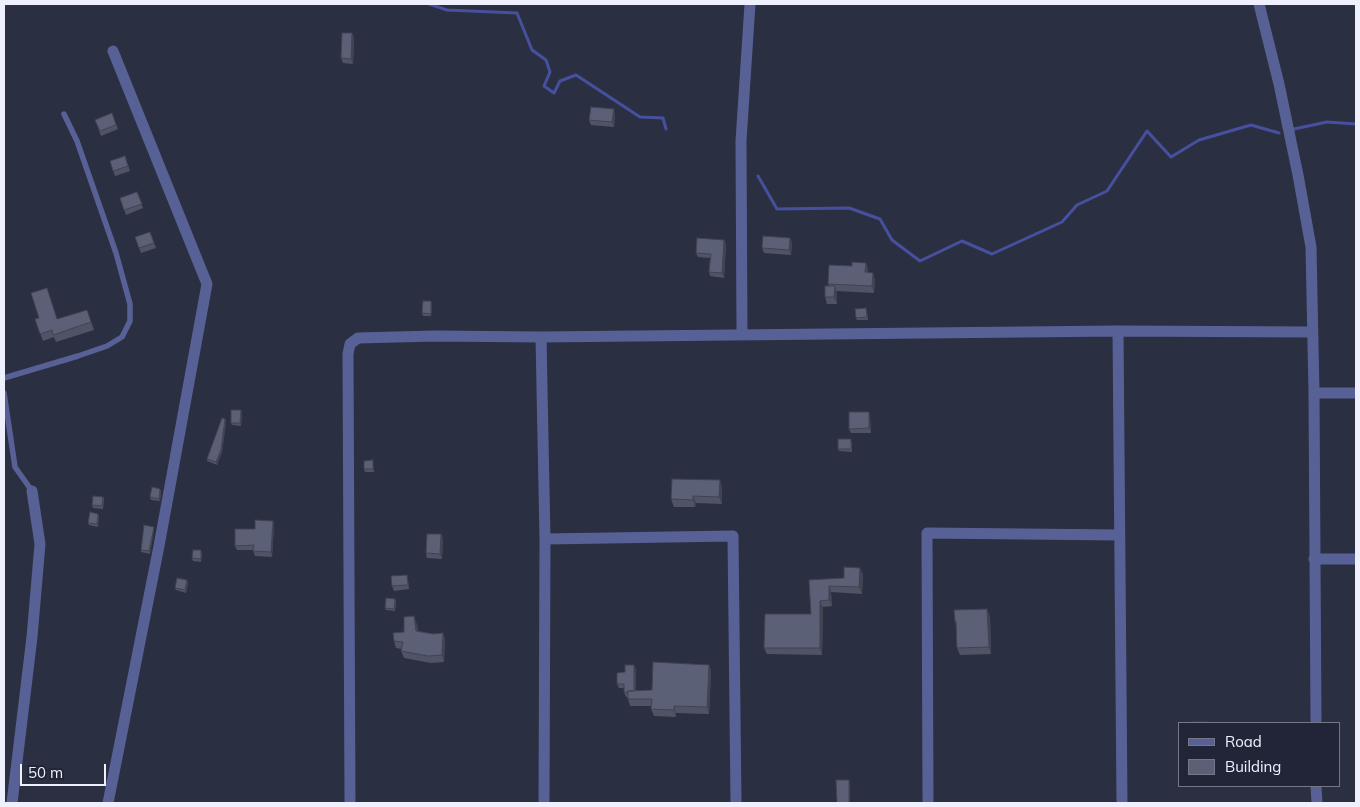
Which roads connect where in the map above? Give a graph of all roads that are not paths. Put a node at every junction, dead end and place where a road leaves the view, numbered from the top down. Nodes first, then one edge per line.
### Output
1 (750, 4) edge
2 (1259, 4) edge
3 (114, 51) dead end
4 (64, 114) dead end
5 (1118, 331) junction
6 (1312, 332) junction
7 (742, 334) junction
8 (541, 337) junction
9 (4, 378) edge
10 (4, 393) edge
11 (1314, 393) junction
12 (1356, 393) edge
13 (32, 491) joint
14 (1119, 535) junction
15 (545, 540) junction
16 (1314, 559) junction
17 (1356, 559) edge
18 (1316, 722) edge
19 (1316, 787) edge
20 (12, 803) edge
21 (108, 803) edge
22 (350, 803) edge
23 (544, 803) edge
24 (736, 803) edge
25 (928, 803) edge
26 (1122, 803) edge
27 (1316, 803) edge

1 - 7 street
2 - 6 street
3 - 21 street
4 - 9 lane
5 - 6 street
5 - 7 street
5 - 14 street
6 - 11 street
7 - 8 street
8 - 15 street
8 - 22 street
10 - 13 lane
11 - 12 street
11 - 16 street
13 - 20 street
14 - 25 street
14 - 26 street
15 - 23 street
15 - 24 street
16 - 17 street
16 - 18 street
19 - 27 street

